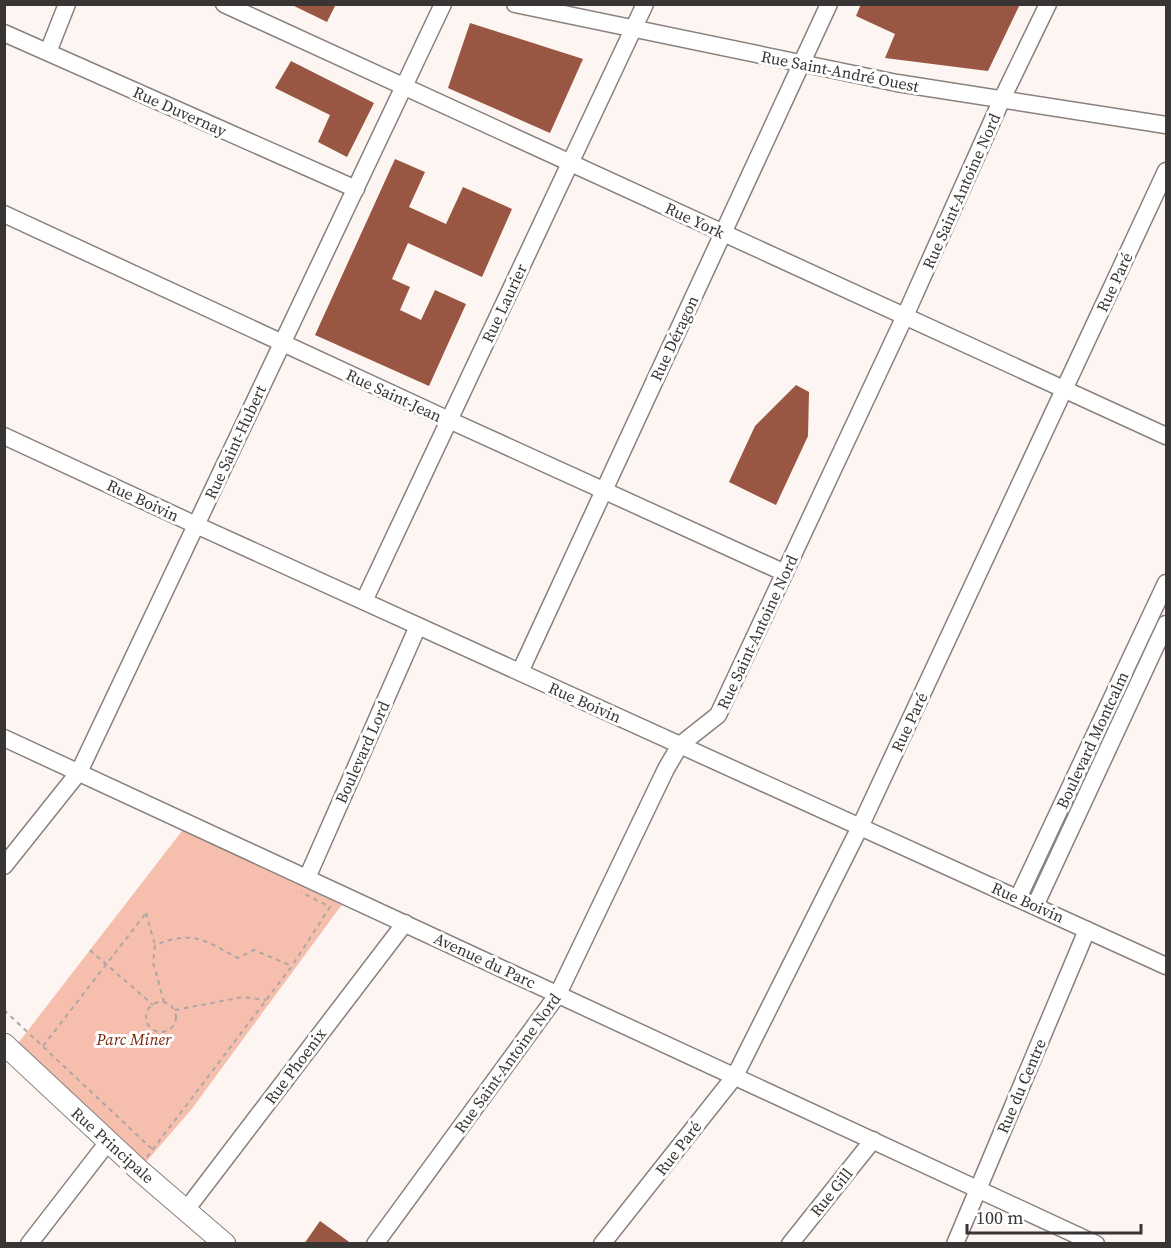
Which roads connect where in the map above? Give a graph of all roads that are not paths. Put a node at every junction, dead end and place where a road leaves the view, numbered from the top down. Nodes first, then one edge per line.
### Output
1 (67, 4) edge
2 (224, 4) edge
3 (443, 4) edge
4 (515, 4) edge
5 (645, 4) edge
6 (829, 4) edge
7 (1048, 4) edge
8 (633, 30) junction
9 (4, 33) edge
10 (48, 52) junction
11 (801, 65) junction
12 (404, 87) junction
13 (1002, 99) junction
14 (1167, 125) edge
15 (570, 163) junction
16 (1167, 171) edge
17 (356, 189) junction
18 (4, 214) edge
19 (723, 233) junction
20 (905, 316) junction
21 (283, 342) junction
22 (1064, 389) junction
23 (449, 420) junction
24 (4, 436) edge
25 (1167, 436) edge
26 (603, 490) junction
27 (196, 525) junction
28 (785, 573) junction
29 (1167, 583) edge
30 (364, 601) junction
31 (1167, 624) edge
32 (418, 626) junction
33 (520, 672) junction
34 (4, 738) edge
35 (680, 745) junction
36 (79, 772) junction
37 (860, 826) junction
38 (4, 866) edge
39 (306, 878) junction
40 (1018, 898) junction
41 (1035, 906) junction
42 (405, 923) junction
43 (1087, 930) junction
44 (1167, 966) edge
45 (558, 994) junction
46 (4, 1044) edge
47 (735, 1076) junction
48 (873, 1140) junction
49 (108, 1142) junction
50 (978, 1189) junction
51 (186, 1210) junction
52 (30, 1244) edge
53 (225, 1244) edge
54 (375, 1244) edge
55 (602, 1244) edge
56 (790, 1244) edge
57 (955, 1244) edge
58 (1096, 1244) edge

1 - 10 street
2 - 12 street, Rue York
3 - 12 street, Rue Saint-Hubert
4 - 8 street, Rue Saint-André Ouest
5 - 8 street, Rue Laurier
6 - 11 street, Rue Déragon
7 - 13 street, Rue Saint-Antoine Nord
8 - 11 street, Rue Saint-André Ouest
8 - 15 street, Rue Laurier
9 - 10 street, Rue Duvernay
10 - 17 street, Rue Duvernay
11 - 13 street, Rue Saint-André Ouest
11 - 19 street, Rue Déragon
12 - 15 street, Rue York
12 - 17 street, Rue Saint-Hubert
13 - 14 street, Rue Saint-André Ouest
13 - 20 street, Rue Saint-Antoine Nord
15 - 19 street, Rue York
15 - 23 street, Rue Laurier
16 - 22 street, Rue Paré
17 - 21 street, Rue Saint-Hubert
18 - 21 street, Rue Saint-Jean
19 - 20 street, Rue York
19 - 26 street, Rue Déragon
20 - 22 street, Rue York
20 - 28 street, Rue Saint-Antoine Nord
21 - 23 street, Rue Saint-Jean
21 - 27 street, Rue Saint-Hubert
22 - 25 street, Rue York
22 - 37 street, Rue Paré
23 - 26 street, Rue Saint-Jean
23 - 30 street, Rue Laurier
24 - 27 street, Rue Boivin
26 - 28 street, Rue Saint-Jean
26 - 33 street, Rue Déragon
27 - 30 street, Rue Boivin
27 - 36 street, Rue Saint-Hubert
28 - 35 street, Rue Saint-Antoine Nord
29 - 40 street, Boulevard Montcalm
30 - 32 street, Rue Boivin
31 - 41 street, Boulevard Montcalm
32 - 33 street, Rue Boivin
32 - 39 street, Boulevard Lord
33 - 35 street, Rue Boivin
34 - 36 street, Avenue du Parc
35 - 37 street, Rue Boivin
35 - 45 street, Rue Saint-Antoine Nord
36 - 38 street, Rue Saint-Hubert
36 - 39 street, Avenue du Parc
37 - 40 street, Rue Boivin
37 - 47 street, Rue Paré
39 - 42 street, Avenue du Parc
40 - 41 street, Rue Boivin
41 - 43 street, Rue Boivin
42 - 45 street, Avenue du Parc
42 - 51 street, Rue Phoenix
43 - 44 street, Rue Boivin
43 - 50 street, Rue du Centre
45 - 47 street, Avenue du Parc
45 - 54 street, Rue Saint-Antoine Nord
46 - 49 main road, Rue Principale
47 - 48 street, Avenue du Parc
47 - 55 street, Rue Paré
48 - 50 street, Avenue du Parc
48 - 56 street, Rue Gill
49 - 51 main road, Rue Principale
49 - 52 street
50 - 57 street, Rue du Centre
50 - 58 street, Avenue du Parc
51 - 53 main road, Rue Principale

